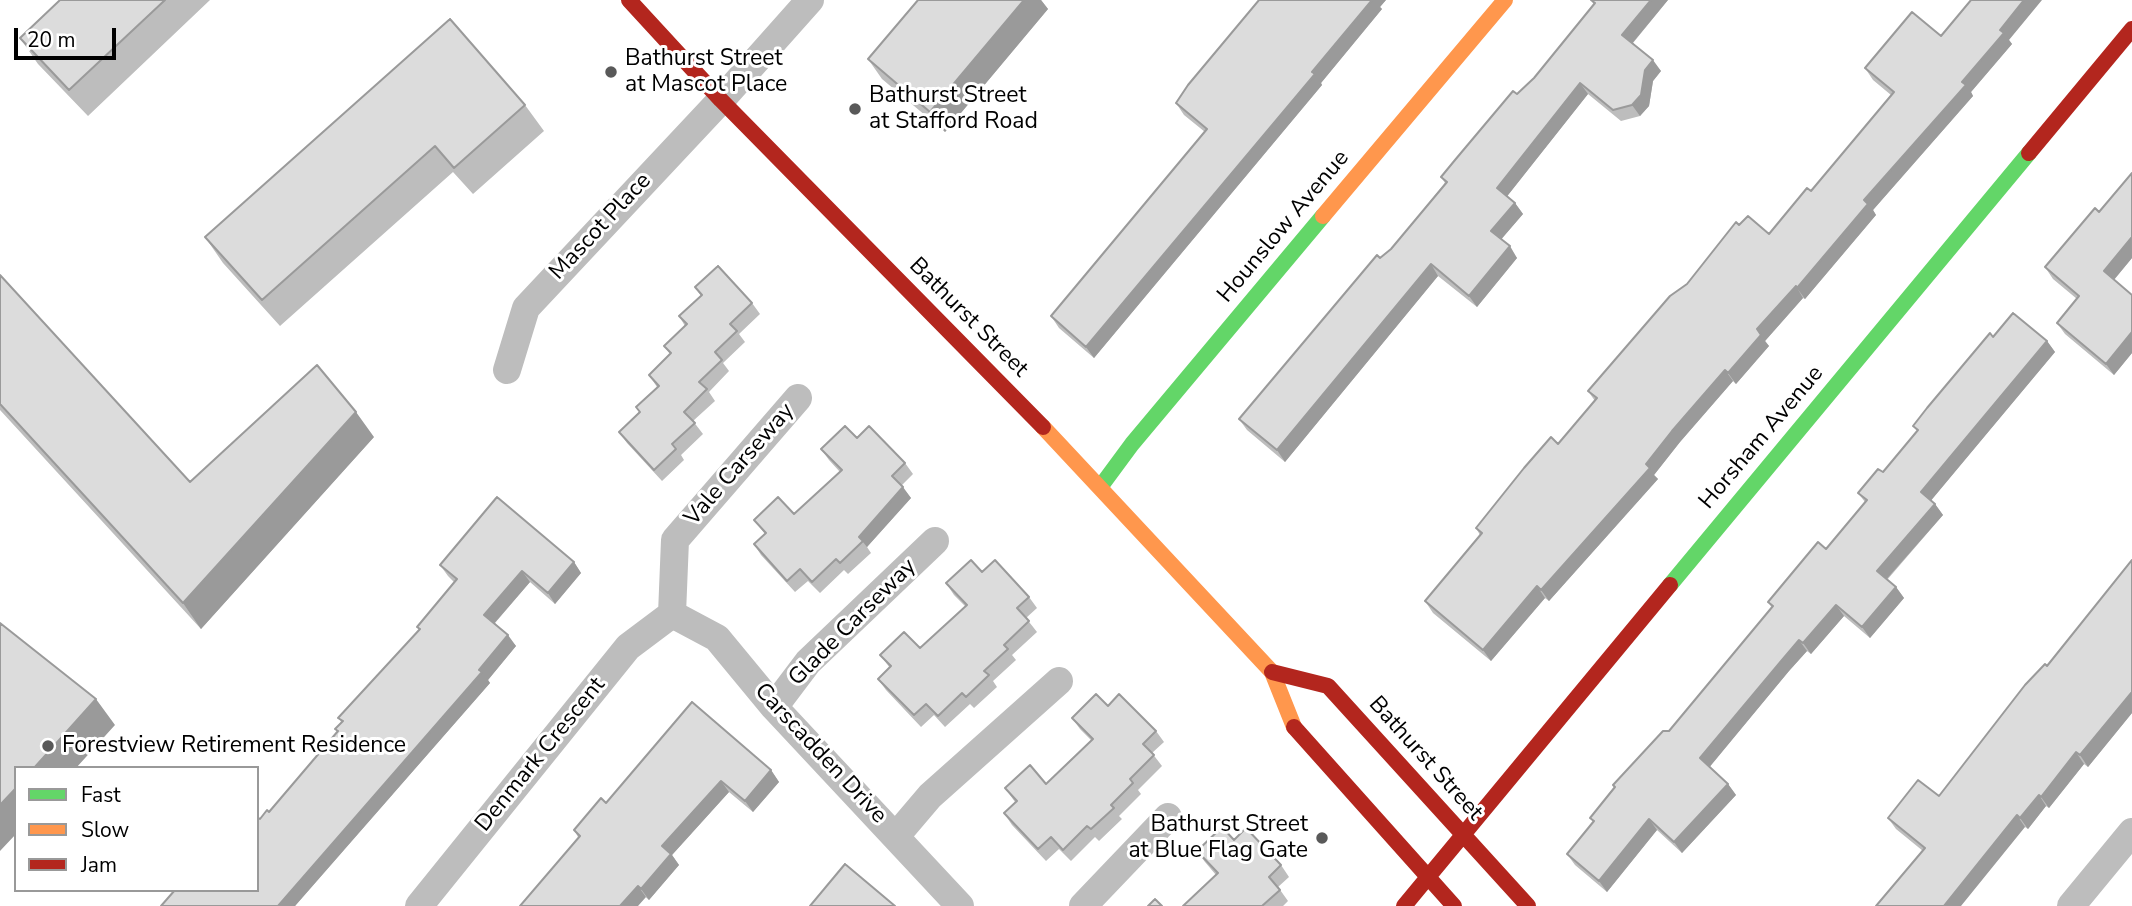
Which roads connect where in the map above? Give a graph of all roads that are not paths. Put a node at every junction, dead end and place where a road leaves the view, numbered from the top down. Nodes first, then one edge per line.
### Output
1 (629, 0) edge
2 (810, 0) edge
3 (1505, 0) edge
4 (2132, 29) edge
5 (721, 100) junction
6 (507, 370) dead end
7 (798, 398) dead end
8 (1101, 486) junction
9 (935, 541) dead end
10 (672, 614) junction
11 (1272, 672) junction
12 (1059, 681) dead end
13 (774, 707) junction
14 (1168, 817) dead end
15 (2132, 832) edge
16 (1462, 834) junction
17 (896, 836) junction
18 (1426, 877) junction
19 (419, 906) edge
20 (960, 906) edge
21 (1083, 906) edge
22 (1404, 906) edge
23 (1454, 906) edge
24 (1528, 906) edge
25 (2071, 906) edge

1 - 5 street, Bathurst Street
2 - 5 street, Mascot Place
3 - 8 street, Hounslow Avenue
4 - 16 street, Horsham Avenue
5 - 6 street, Mascot Place
5 - 8 street, Bathurst Street
7 - 10 street, Vale Carseway
8 - 11 street, Bathurst Street
9 - 13 street, Glade Carseway
10 - 13 street, Carscadden Drive
10 - 19 street, Denmark Crescent
11 - 16 street, Bathurst Street
11 - 18 street, Bathurst Street
12 - 17 street
13 - 17 street, Carscadden Drive
14 - 21 street
15 - 25 street
16 - 18 street, Horsham Avenue
16 - 24 street, Bathurst Street
17 - 20 street, Carscadden Drive
18 - 22 street, Horsham Avenue
18 - 23 street, Bathurst Street

